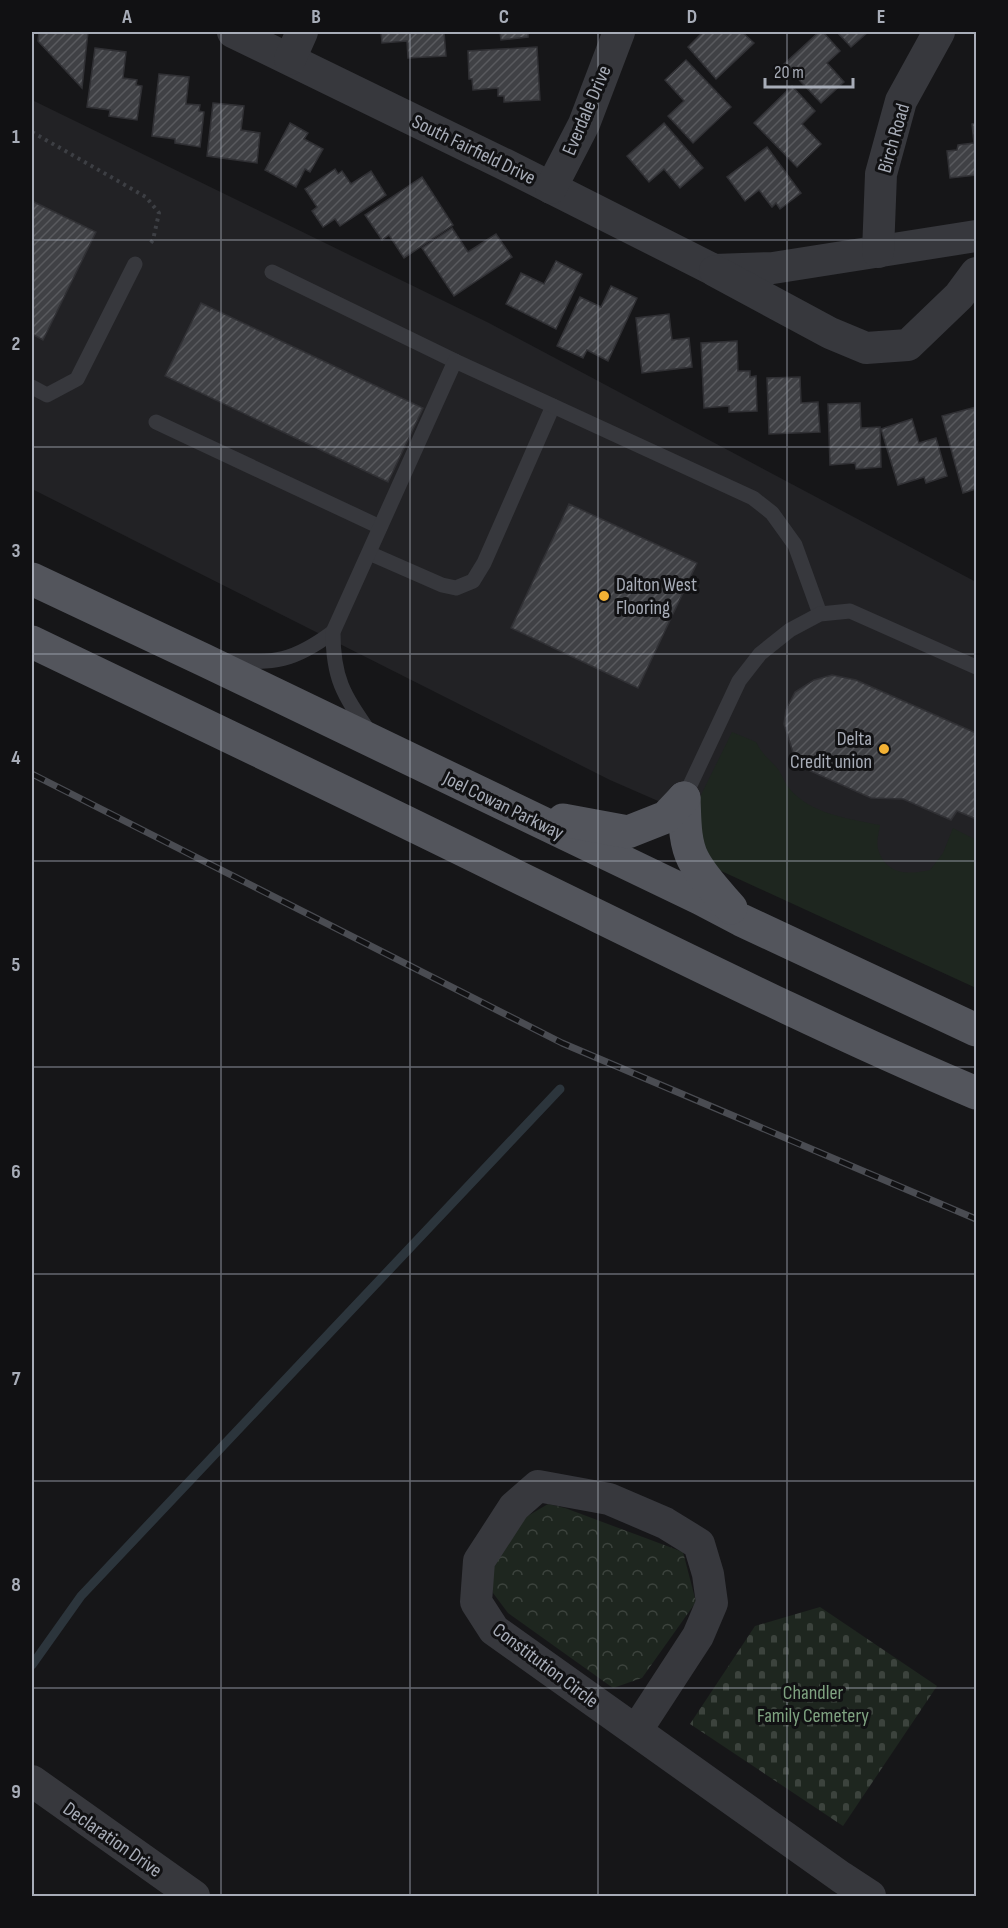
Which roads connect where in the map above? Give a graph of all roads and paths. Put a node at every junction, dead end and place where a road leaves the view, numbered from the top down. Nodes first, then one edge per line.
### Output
1 (233, 32) edge
2 (619, 32) edge
3 (939, 32) edge
4 (296, 45) edge
5 (32, 132) edge
6 (551, 188) junction
7 (976, 236) edge
8 (878, 252) junction
9 (135, 264) joint
10 (714, 270) junction
11 (272, 272) dead end
12 (976, 273) edge
13 (455, 361) junction
14 (32, 387) edge
15 (553, 406) junction
16 (156, 422) dead end
17 (380, 527) junction
18 (369, 553) junction
19 (32, 579) edge
20 (820, 614) junction
21 (333, 632) junction
22 (32, 642) edge
23 (204, 660) junction
24 (976, 667) edge
25 (378, 745) junction
26 (684, 798) junction
27 (520, 812) junction
28 (741, 920) junction
29 (976, 1030) edge
30 (976, 1093) edge
31 (636, 1731) junction
32 (32, 1781) edge
33 (834, 1887) edge
34 (194, 1896) edge
35 (870, 1896) edge

1 - 4 street, South Fairfield Drive
2 - 6 street, Everdale Drive
3 - 8 street, Birch Road
4 - 6 street, South Fairfield Drive
5 - 9 path
6 - 10 street, South Fairfield Drive
7 - 8 street, South Fairfield Drive
8 - 10 street, South Fairfield Drive
9 - 14 lane
10 - 12 street, South Fairfield Drive
11 - 13 lane
13 - 15 lane
13 - 17 lane
15 - 18 lane
15 - 20 lane
16 - 17 lane
17 - 18 lane
18 - 21 lane
19 - 23 main road, Joel Cowan Parkway
20 - 24 lane
20 - 26 lane
21 - 23 lane
21 - 25 lane
22 - 30 main road
23 - 25 main road, Joel Cowan Parkway
25 - 27 main road, Joel Cowan Parkway
26 - 27 main road
26 - 28 main road
27 - 28 main road, Joel Cowan Parkway
28 - 29 main road, Joel Cowan Parkway
31 - 31 street, Constitution Circle
31 - 33 street, Constitution Circle
32 - 34 street, Declaration Drive
33 - 35 street, Constitution Circle

